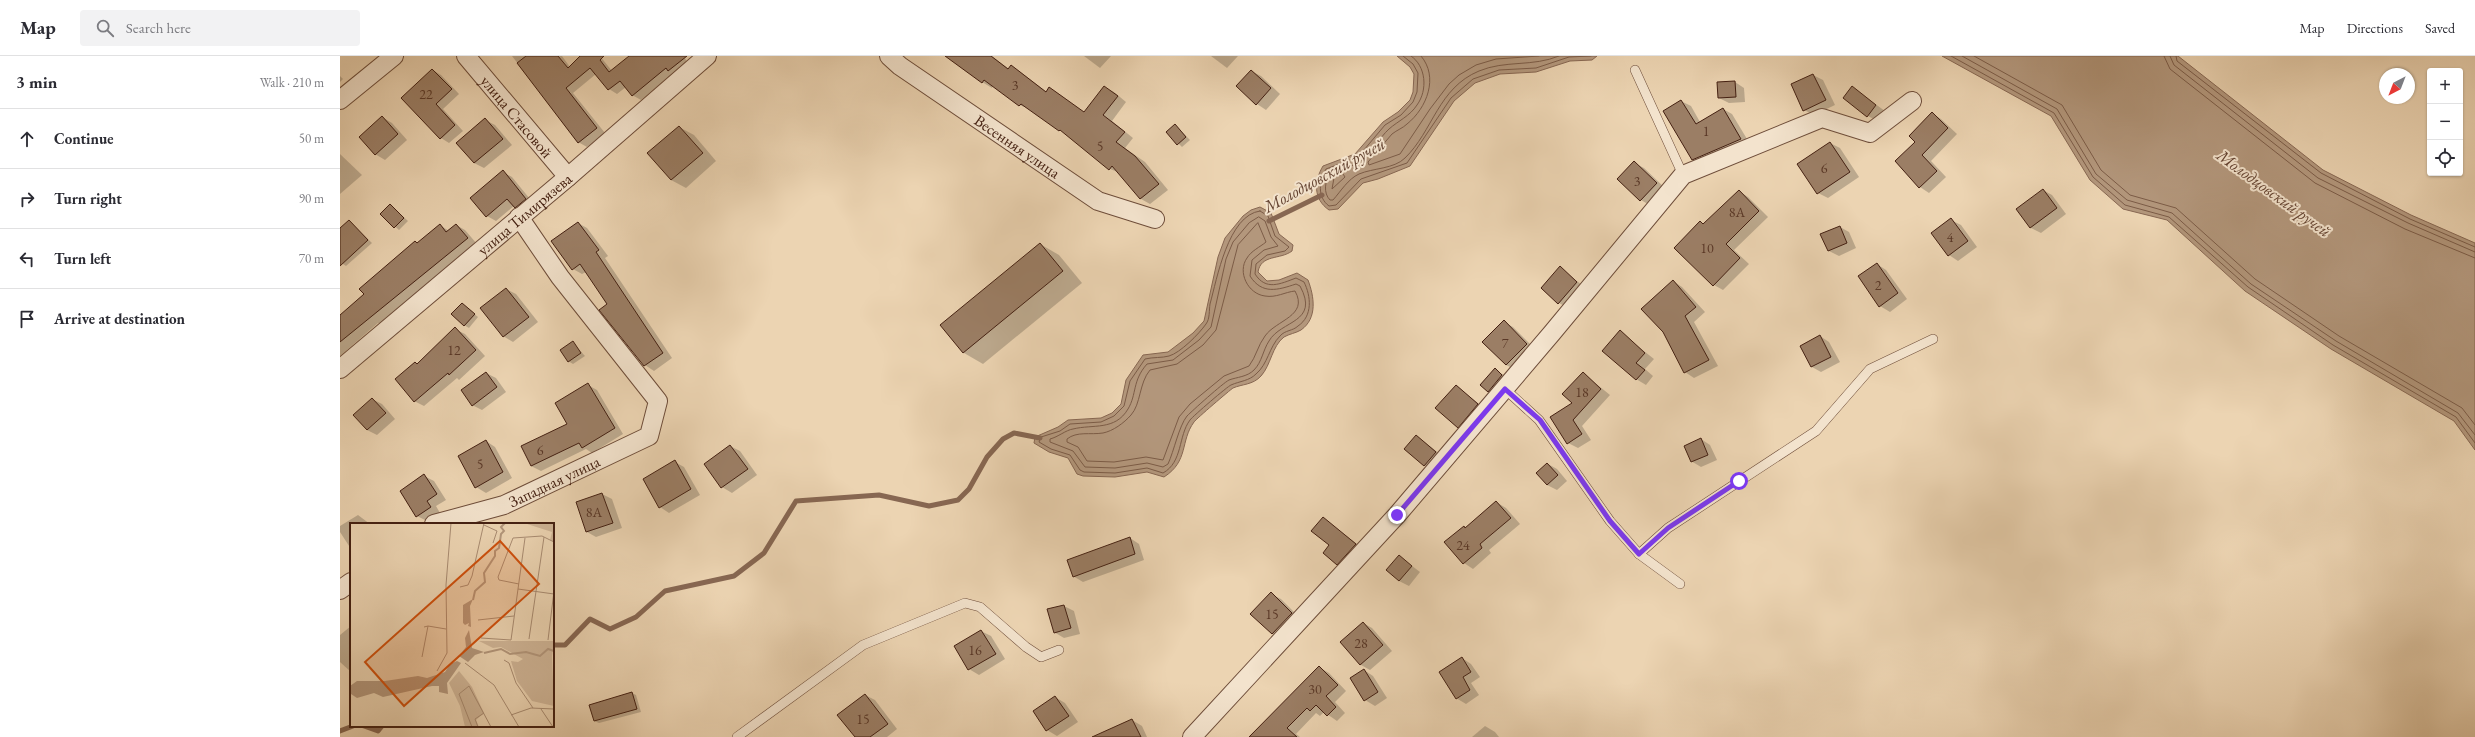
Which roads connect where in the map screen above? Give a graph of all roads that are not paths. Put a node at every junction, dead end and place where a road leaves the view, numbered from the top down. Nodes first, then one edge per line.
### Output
1 (394, 56) edge
2 (466, 56) edge
3 (707, 56) edge
4 (890, 56) edge
5 (1636, 70) dead end
6 (340, 100) edge
7 (1912, 101) dead end
8 (1683, 175) junction
9 (568, 177) junction
10 (519, 217) junction
11 (1155, 219) dead end
12 (1933, 339) dead end
13 (340, 369) edge
14 (1505, 389) junction
15 (438, 523) edge
16 (1639, 554) junction
17 (350, 583) edge
18 (1680, 584) dead end
19 (340, 590) edge
20 (1059, 650) dead end
21 (737, 737) edge
22 (1192, 737) edge

1 - 6 street
2 - 9 street, улица Стасовой
3 - 9 street, улица Тимирязева
4 - 11 street, Весенняя улица
5 - 8 lane
7 - 8 street
8 - 14 street
9 - 10 street, улица Тимирязева
10 - 13 street, улица Тимирязева
10 - 15 street, Западная улица
12 - 16 lane
14 - 16 lane
14 - 22 street
16 - 18 lane
17 - 19 street
20 - 21 lane

